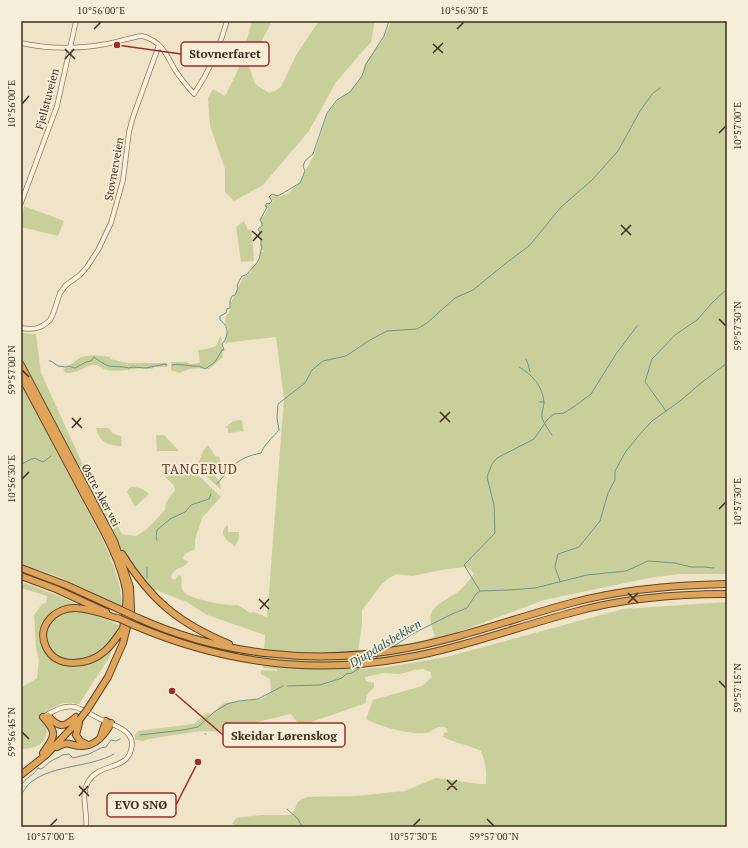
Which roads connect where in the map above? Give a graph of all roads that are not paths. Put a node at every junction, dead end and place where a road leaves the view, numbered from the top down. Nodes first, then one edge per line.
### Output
1 (76, 21) edge
2 (227, 21) edge
3 (21, 43) edge
4 (159, 45) junction
5 (70, 48) junction
6 (21, 203) edge
7 (21, 328) edge
8 (21, 365) edge
9 (21, 376) edge
10 (114, 541) junction
11 (21, 568) edge
12 (21, 576) edge
13 (727, 584) edge
14 (727, 594) edge
15 (118, 618) junction
16 (123, 628) junction
17 (120, 645) junction
18 (239, 648) junction
19 (45, 716) junction
20 (78, 718) junction
21 (108, 722) junction
22 (87, 745) junction
23 (44, 754) junction
24 (21, 771) edge
25 (21, 776) edge
26 (86, 827) edge

1 - 5 street, Fjellstuveien
2 - 4 street
3 - 5 street
4 - 5 street
4 - 7 street, Stovnerveien
5 - 6 street, Fjellstuveien
8 - 10 highway, Østre Aker vei
9 - 16 highway, Østre Aker vei
10 - 17 highway, Østre Aker vei
10 - 18 highway
11 - 18 highway, bridge
12 - 15 highway
13 - 18 highway
14 - 15 highway, bridge
15 - 16 highway
16 - 17 highway, Østre Aker vei
17 - 20 highway, bridge
19 - 20 highway
19 - 21 street
19 - 23 highway
20 - 22 highway
20 - 23 highway
21 - 22 highway
21 - 26 street
22 - 23 highway
23 - 24 highway
23 - 25 highway

